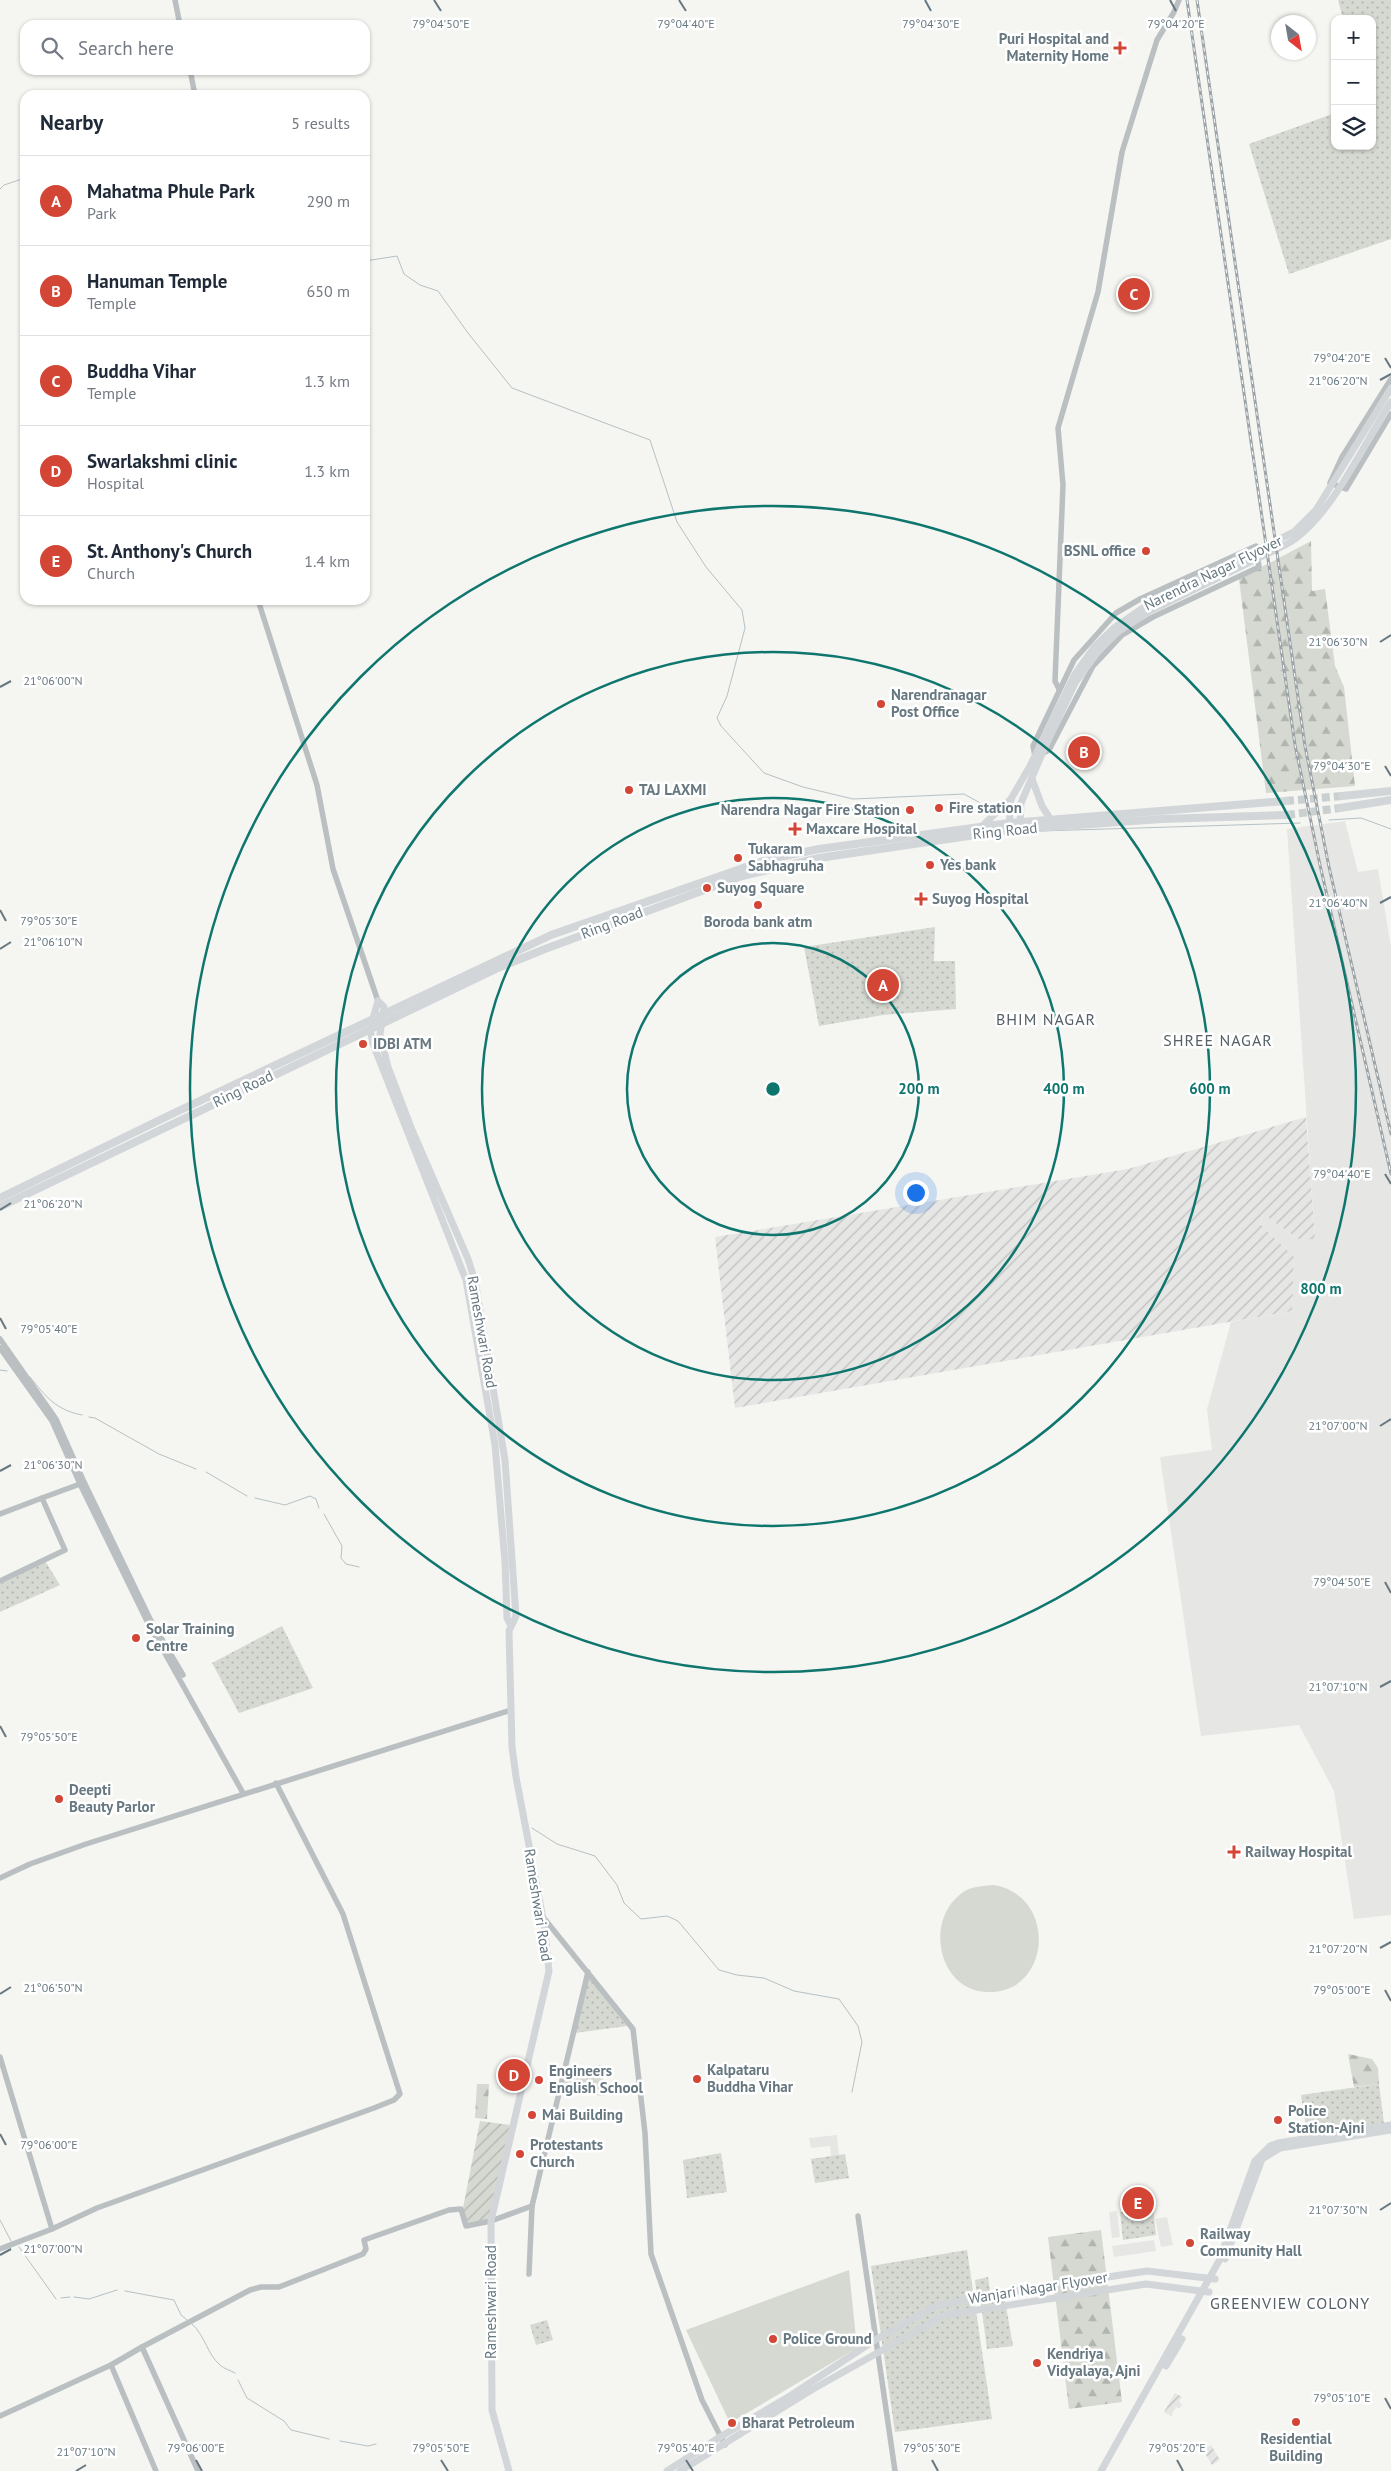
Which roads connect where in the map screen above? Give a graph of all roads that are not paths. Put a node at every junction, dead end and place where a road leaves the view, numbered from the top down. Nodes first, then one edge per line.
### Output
1 (175, 0) edge
2 (1179, 0) edge
3 (179, 20) edge
4 (191, 75) edge
5 (194, 90) edge
6 (1391, 380) edge
7 (1391, 388) edge
8 (1391, 402) edge
9 (1391, 414) edge
10 (260, 605) edge
11 (1059, 689) junction
12 (1042, 750) junction
13 (1034, 756) junction
14 (1032, 779) junction
15 (1391, 791) edge
16 (1342, 796) tunnel mouth
17 (1011, 799) junction
18 (1391, 800) edge
19 (1286, 801) tunnel mouth
20 (1340, 808) tunnel mouth
21 (1170, 809) junction
22 (1287, 815) tunnel mouth
23 (1171, 818) junction
24 (1051, 820) junction
25 (1009, 826) junction
26 (1020, 826) junction
27 (981, 827) junction
28 (378, 1000) junction
29 (383, 1015) junction
30 (372, 1019) junction
31 (381, 1024) junction
32 (370, 1029) junction
33 (0, 1198) edge
34 (0, 1206) edge
35 (0, 1339) edge
36 (0, 1348) edge
37 (80, 1484) junction
38 (42, 1498) junction
39 (0, 1514) edge
40 (0, 1581) edge
41 (510, 1628) junction
42 (182, 1675) junction
43 (511, 1710) junction
44 (276, 1783) junction
45 (243, 1793) junction
46 (0, 1878) edge
47 (543, 1917) junction
48 (588, 1972) junction
49 (0, 2057) edge
50 (1391, 2125) edge
51 (1391, 2130) edge
52 (1258, 2160) junction
53 (532, 2206) junction
54 (858, 2216) dead end
55 (491, 2221) junction
56 (52, 2229) junction
57 (0, 2248) edge
58 (529, 2274) dead end
59 (1213, 2278) junction
60 (1206, 2291) junction
61 (875, 2340) junction
62 (142, 2347) junction
63 (876, 2354) junction
64 (111, 2365) junction
65 (0, 2416) edge
66 (720, 2437) junction
67 (725, 2444) junction
68 (156, 2471) edge
69 (198, 2471) edge
70 (509, 2471) edge
71 (667, 2471) edge
72 (680, 2471) edge
73 (895, 2471) edge
74 (1101, 2471) edge
75 (1106, 2471) edge

1 - 3 street
2 - 11 street
4 - 5 street
6 - 9 street
7 - 12 main road, Narendra Nagar Flyover
8 - 12 main road, Narendra Nagar Flyover
10 - 28 street
11 - 12 street
11 - 13 street
12 - 13 main road, Narendra Nagar Flyover
12 - 14 main road
13 - 17 main road, Narendra Nagar Flyover
14 - 24 main road
14 - 26 main road
15 - 16 highway
17 - 25 main road
17 - 27 main road
18 - 20 highway
19 - 21 highway, Ring Road
21 - 23 main road
21 - 24 highway, Ring Road
22 - 23 highway, Ring Road
23 - 26 highway, Ring Road
24 - 26 highway, Ring Road
25 - 26 highway, Ring Road
25 - 27 highway, Ring Road
25 - 31 highway, Ring Road
27 - 29 highway, Ring Road
28 - 29 main road
28 - 30 main road
29 - 30 highway, Ring Road
29 - 31 main road, Rameshwari Road
30 - 32 main road
30 - 33 highway, Ring Road
31 - 32 highway, Ring Road
31 - 41 main road, Rameshwari Road
32 - 34 highway, Ring Road
32 - 41 main road, Rameshwari Road
35 - 42 street
36 - 37 street
37 - 38 street
37 - 42 street
38 - 39 street
38 - 40 street
41 - 43 main road, Rameshwari Road
42 - 45 street
43 - 44 street
43 - 47 main road, Rameshwari Road
44 - 45 street
44 - 56 street
45 - 46 street
47 - 48 street
47 - 55 main road, Rameshwari Road
48 - 53 street
48 - 66 street
49 - 56 street
50 - 52 main road
51 - 52 main road
52 - 59 main road
53 - 55 street
53 - 58 street
54 - 61 street
55 - 62 street
55 - 70 main road, Rameshwari Road
56 - 57 street
59 - 60 main road
59 - 61 main road, Wanjari Nagar Flyover
60 - 63 main road, Wanjari Nagar Flyover
60 - 74 main road
60 - 75 main road
61 - 63 street
61 - 66 main road, Wanjari Nagar Flyover
62 - 64 street
62 - 69 street
63 - 67 main road, Wanjari Nagar Flyover
63 - 73 street
64 - 65 street
64 - 68 street
66 - 67 street
66 - 71 main road, Wanjari Nagar Flyover
67 - 72 main road, Wanjari Nagar Flyover

